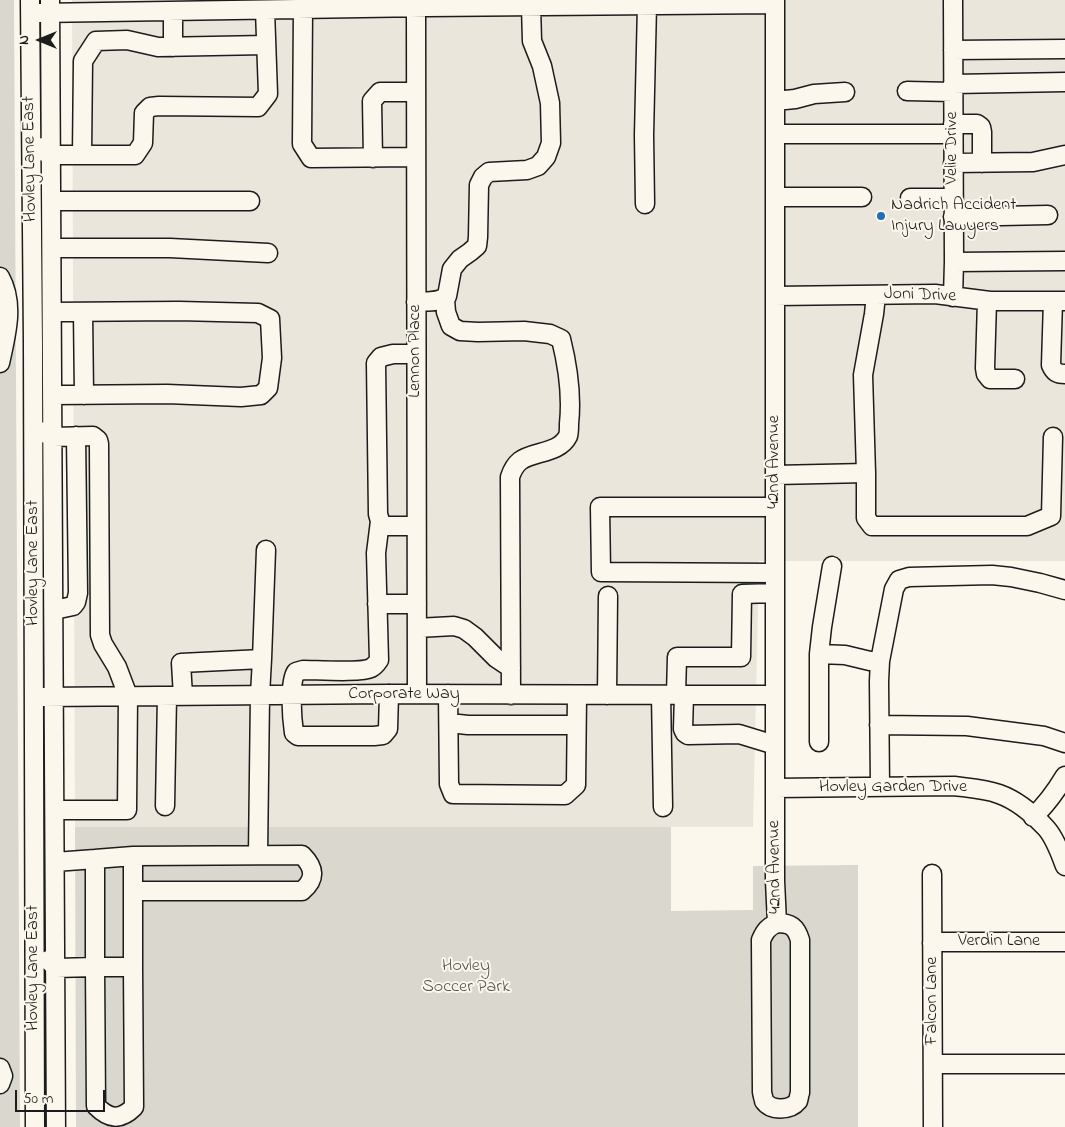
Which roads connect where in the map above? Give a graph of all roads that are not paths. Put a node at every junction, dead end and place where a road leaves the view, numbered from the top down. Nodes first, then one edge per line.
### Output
1 (953, 0) edge
2 (776, 2) edge
3 (594, 3) edge
4 (327, 4) edge
5 (423, 4) edge
6 (233, 5) edge
7 (647, 5) junction
8 (30, 6) edge
9 (531, 6) junction
10 (50, 7) edge
11 (303, 9) junction
12 (265, 10) junction
13 (174, 11) junction
14 (266, 45) junction
15 (173, 46) junction
16 (1065, 49) edge
17 (953, 50) junction
18 (1065, 82) edge
19 (30, 85) junction
20 (953, 88) junction
21 (907, 91) dead end
22 (416, 92) junction
23 (845, 92) dead end
24 (776, 101) junction
25 (953, 129) junction
26 (776, 134) junction
27 (51, 155) junction
28 (82, 155) junction
29 (1065, 155) edge
30 (416, 157) junction
31 (373, 158) junction
32 (953, 162) junction
33 (982, 163) junction
34 (776, 196) junction
35 (862, 196) dead end
36 (910, 198) dead end
37 (953, 198) junction
38 (52, 201) junction
39 (250, 201) dead end
40 (645, 204) dead end
41 (1048, 215) dead end
42 (954, 217) junction
43 (52, 248) junction
44 (268, 253) dead end
45 (1065, 261) edge
46 (954, 262) junction
47 (0, 277) edge
48 (876, 295) junction
49 (775, 296) junction
50 (954, 297) junction
51 (445, 299) junction
52 (987, 301) junction
53 (1059, 301) edge
54 (416, 302) junction
55 (52, 312) junction
56 (83, 312) junction
57 (33, 351) junction
58 (416, 354) junction
59 (0, 363) edge
60 (1065, 374) edge
61 (1015, 379) dead end
62 (52, 395) junction
63 (84, 395) junction
64 (76, 436) junction
65 (53, 437) junction
66 (1053, 437) dead end
67 (866, 473) junction
68 (775, 475) junction
69 (775, 507) junction
70 (380, 521) junction
71 (416, 526) junction
72 (266, 550) dead end
73 (832, 566) dead end
74 (775, 573) junction
75 (1065, 590) edge
76 (775, 593) junction
77 (608, 596) dead end
78 (377, 604) junction
79 (416, 604) junction
80 (54, 610) junction
81 (416, 628) junction
82 (819, 654) junction
83 (262, 660) junction
84 (880, 661) junction
85 (511, 668) junction
86 (389, 694) junction
87 (417, 694) junction
88 (448, 694) junction
89 (260, 695) junction
90 (292, 695) junction
91 (511, 695) junction
92 (577, 695) junction
93 (607, 695) junction
94 (674, 695) junction
95 (128, 696) junction
96 (175, 696) junction
97 (775, 696) junction
98 (34, 697) junction
99 (54, 697) junction
100 (449, 723) junction
101 (576, 725) junction
102 (880, 725) junction
103 (819, 742) dead end
104 (1065, 743) edge
105 (775, 745) junction
106 (1063, 785) edge
107 (880, 787) junction
108 (775, 788) junction
109 (165, 806) dead end
110 (663, 807) dead end
111 (55, 810) junction
112 (1033, 817) junction
113 (258, 855) junction
114 (132, 856) junction
115 (96, 859) junction
116 (55, 862) junction
117 (1065, 865) edge
118 (932, 874) dead end
119 (34, 881) junction
120 (133, 891) junction
121 (777, 923) junction
122 (1065, 942) edge
123 (932, 943) junction
124 (95, 967) junction
125 (133, 967) junction
126 (56, 968) junction
127 (933, 1064) junction
128 (1065, 1064) edge
129 (0, 1068) edge
130 (0, 1084) edge
131 (35, 1127) edge
132 (56, 1127) edge
133 (933, 1127) edge

1 - 17 street, Velie Drive
2 - 7 street
2 - 24 street, 42nd Avenue
3 - 7 street
3 - 9 street
4 - 5 street
4 - 11 street
5 - 9 street
5 - 22 street, Lennon Place
6 - 12 street
6 - 13 street
7 - 40 street
8 - 10 street
8 - 19 street, Hovley Lane East
9 - 51 street
10 - 13 street
10 - 27 street, Hovley Lane East
11 - 12 street
11 - 31 street
12 - 14 street
13 - 15 street
14 - 15 street
14 - 28 street
15 - 28 street
16 - 17 street
17 - 20 street, Velie Drive
18 - 20 street
19 - 27 street
19 - 57 street, Hovley Lane East
20 - 21 street
20 - 25 street, Velie Drive
22 - 30 street, Lennon Place
22 - 31 street
23 - 24 street
24 - 26 street, 42nd Avenue
25 - 26 street
25 - 32 street, Velie Drive
25 - 33 street
26 - 34 street, 42nd Avenue
27 - 28 street
27 - 38 street, Hovley Lane East
29 - 33 street
30 - 31 street
30 - 54 street, Lennon Place
32 - 33 street
32 - 37 street, Velie Drive
34 - 35 street
34 - 49 street, 42nd Avenue
36 - 37 street
37 - 42 street, Velie Drive
38 - 39 street
38 - 43 street, Hovley Lane East
41 - 42 street
42 - 46 street, Velie Drive
43 - 44 street
43 - 55 street, Hovley Lane East
45 - 46 street
46 - 50 street, Velie Drive
47 - 59 street
48 - 49 street, Joni Drive
48 - 50 street, Joni Drive
48 - 67 street
49 - 68 street, 42nd Avenue
50 - 52 street, Joni Drive
51 - 54 street
51 - 85 street
52 - 53 street, Joni Drive
52 - 61 street
53 - 60 street
54 - 58 street, Lennon Place
55 - 56 street
55 - 62 street, Hovley Lane East
56 - 63 street
56 - 63 street
57 - 65 street
57 - 98 street, Hovley Lane East
58 - 70 street
58 - 71 street, Lennon Place
62 - 63 street
62 - 65 street, Hovley Lane East
64 - 65 street
64 - 80 street
64 - 95 street
65 - 80 street, Hovley Lane East
66 - 67 street
67 - 68 street
68 - 69 street, 42nd Avenue
69 - 74 street, 42nd Avenue
69 - 74 street
70 - 71 street
70 - 78 street
71 - 79 street, Lennon Place
72 - 83 street
73 - 82 street
74 - 76 street, 42nd Avenue
75 - 84 street
76 - 94 street
76 - 97 street, 42nd Avenue
77 - 93 street
78 - 79 street
78 - 90 street
79 - 81 street, Lennon Place
80 - 99 street, Hovley Lane East
81 - 85 street
81 - 87 street, Lennon Place
82 - 84 street
82 - 103 street
83 - 89 street
83 - 96 street
84 - 102 street
85 - 91 street
86 - 87 street, Corporate Way
86 - 90 street, Corporate Way
86 - 90 street
87 - 88 street, Corporate Way
88 - 91 street, Corporate Way
88 - 100 street
89 - 90 street, Corporate Way
89 - 96 street, Corporate Way
89 - 113 street
91 - 92 street, Corporate Way
92 - 93 street, Corporate Way
92 - 101 street
93 - 94 street, Corporate Way
94 - 97 street, Corporate Way
94 - 105 street
94 - 110 street
95 - 96 street, Corporate Way
95 - 99 street, Corporate Way
95 - 111 street
96 - 109 street
97 - 105 street, 42nd Avenue
98 - 99 street, Corporate Way
98 - 119 street, Hovley Lane East
99 - 111 street, Hovley Lane East
100 - 101 street
100 - 101 street
102 - 104 street
102 - 107 street
105 - 108 street, 42nd Avenue
106 - 112 street
107 - 108 street, Hovley Garden Drive
107 - 112 street, Hovley Garden Drive
108 - 121 street, 42nd Avenue
111 - 116 street, Hovley Lane East
112 - 117 street, Hovley Garden Drive
113 - 114 street
113 - 120 street
114 - 115 street
114 - 120 street
115 - 116 street
115 - 124 street
116 - 126 street, Hovley Lane East
118 - 123 street, Falcon Lane
119 - 126 street
119 - 131 street, Hovley Lane East
120 - 125 street
121 - 121 street
122 - 123 street, Verdin Lane
123 - 127 street, Falcon Lane
124 - 125 street
124 - 125 street
124 - 126 street
126 - 132 street, Hovley Lane East
127 - 128 street
127 - 133 street, Falcon Lane
129 - 130 street

